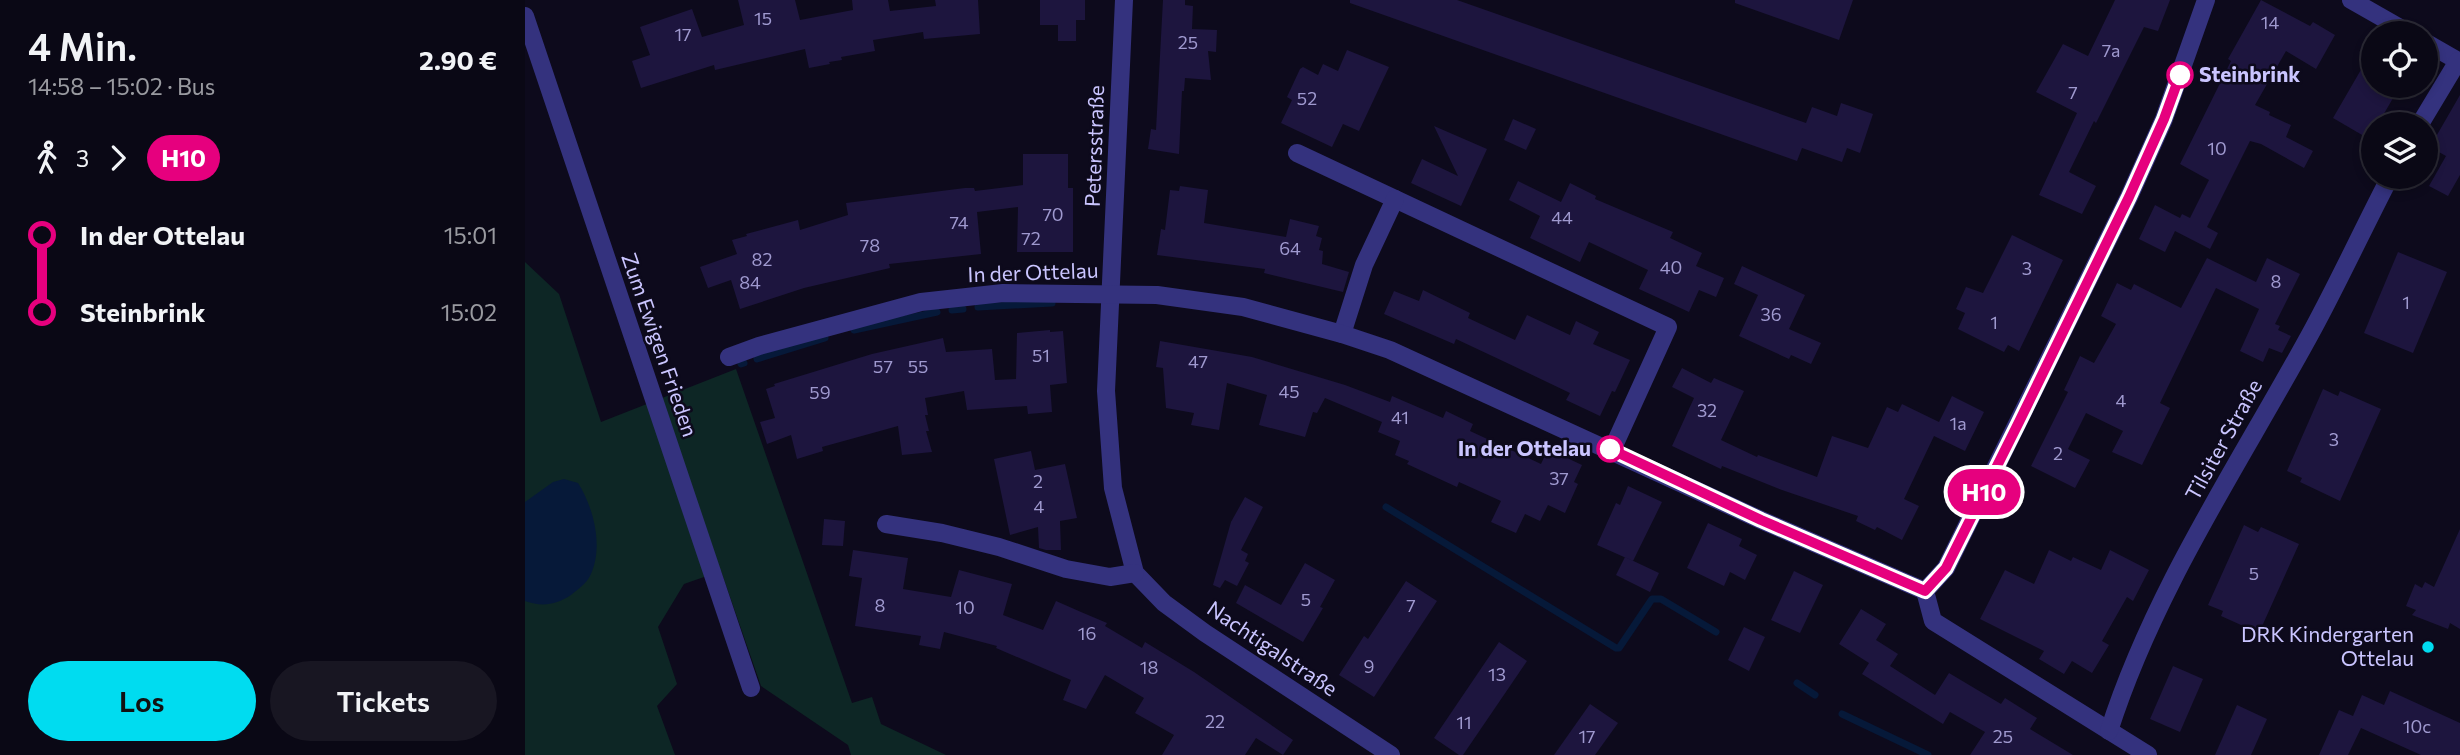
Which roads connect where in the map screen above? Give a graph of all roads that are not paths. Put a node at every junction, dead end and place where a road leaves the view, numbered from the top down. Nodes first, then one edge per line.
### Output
1 (1124, 0) edge
2 (2206, 0) edge
3 (2351, 0) edge
4 (525, 16) edge
5 (2388, 21) edge
6 (2438, 50) edge
7 (2459, 61) edge
8 (2427, 112) edge
9 (1297, 153) dead end
10 (2384, 189) edge
11 (1395, 200) junction
12 (1111, 293) junction
13 (1342, 334) junction
14 (729, 357) dead end
15 (1612, 450) junction
16 (886, 524) dead end
17 (1135, 573) junction
18 (1925, 591) junction
19 (751, 688) dead end
20 (2109, 731) junction
21 (1391, 755) edge
22 (2148, 755) edge

1 - 12 street, Petersstraße
2 - 18 street
3 - 5 street
4 - 19 street, Zum Ewigen Frieden
6 - 7 street
7 - 8 street
9 - 11 street
10 - 20 street, Tilsiter Straße
11 - 13 street
11 - 15 street
12 - 13 street, In der Ottelau
12 - 14 street, In der Ottelau
12 - 17 street, Nachtigalstraße
13 - 15 street, In der Ottelau
15 - 18 street, In der Ottelau
16 - 17 street
17 - 21 street, Nachtigalstraße
18 - 20 street
20 - 22 street

